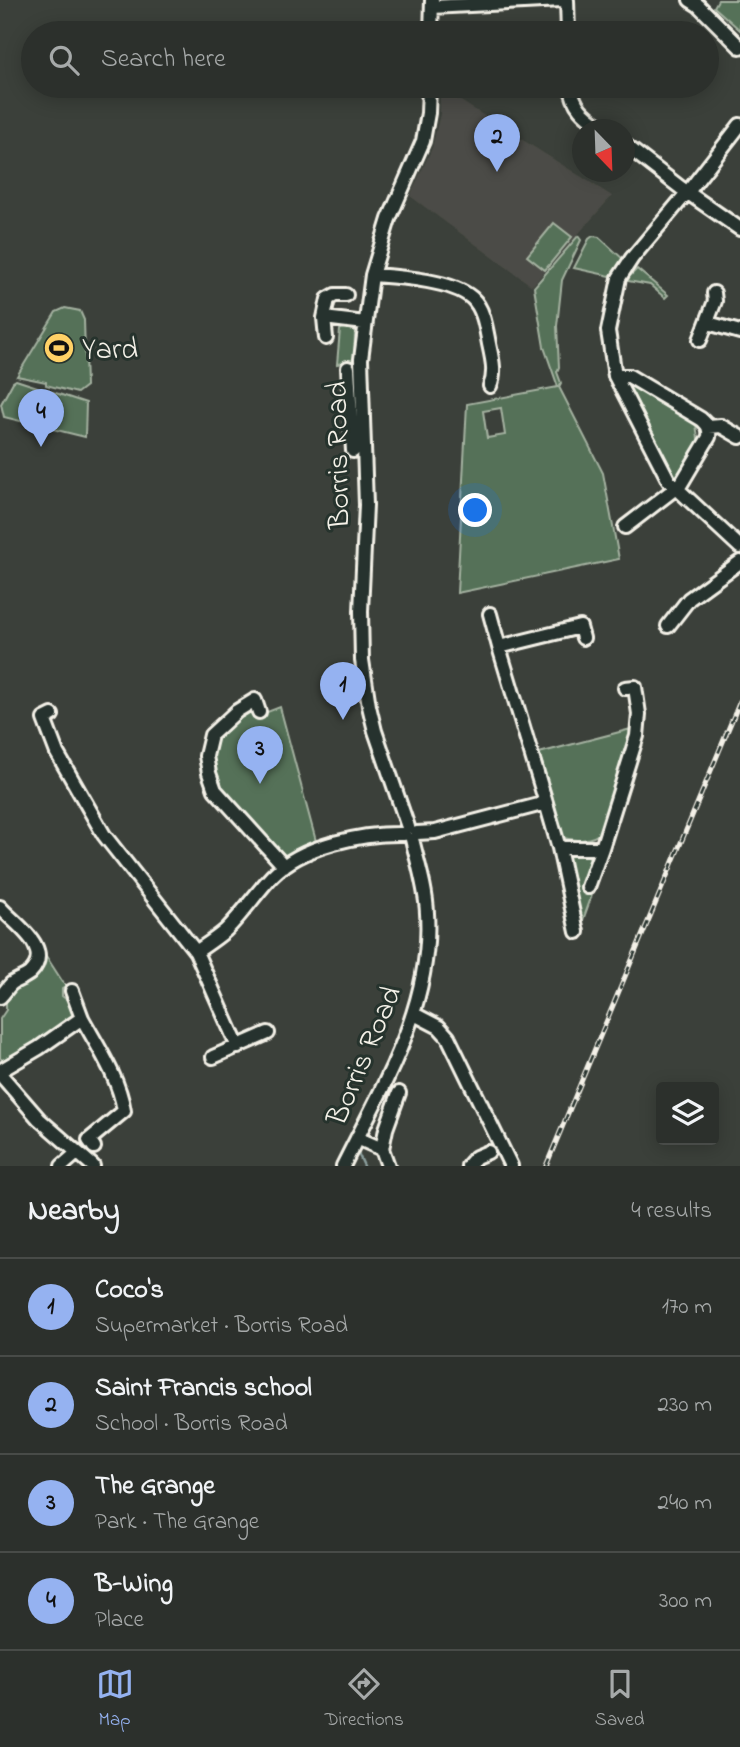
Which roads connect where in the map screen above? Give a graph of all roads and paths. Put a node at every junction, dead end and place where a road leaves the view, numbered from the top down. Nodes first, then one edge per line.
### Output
1 (565, 0) edge
2 (554, 1) edge
3 (697, 2) edge
4 (432, 4) edge
5 (567, 21) edge
6 (715, 21) edge
7 (719, 25) edge
8 (740, 47) edge
9 (429, 98) edge
10 (573, 98) edge
11 (591, 119) edge
12 (740, 125) edge
13 (635, 152) edge
14 (687, 192) junction
15 (740, 229) edge
16 (372, 275) junction
17 (714, 293) dead end
18 (346, 295) dead end
19 (324, 318) junction
20 (365, 323) junction
21 (709, 323) junction
22 (740, 332) edge
23 (326, 338) dead end
24 (701, 340) dead end
25 (348, 368) dead end
26 (615, 376) junction
27 (490, 386) dead end
28 (356, 408) junction
29 (709, 427) junction
30 (740, 437) edge
31 (353, 451) dead end
32 (676, 488) junction
33 (625, 527) dead end
34 (740, 547) edge
35 (740, 562) edge
36 (491, 614) dead end
37 (668, 626) dead end
38 (583, 638) dead end
39 (499, 647) junction
40 (625, 688) dead end
41 (259, 712) dead end
42 (52, 715) dead end
43 (547, 803) junction
44 (411, 834) junction
45 (559, 848) junction
46 (602, 848) junction
47 (284, 866) junction
48 (588, 887) dead end
49 (0, 906) edge
50 (577, 932) dead end
51 (196, 953) junction
52 (72, 991) dead end
53 (0, 997) edge
54 (414, 1014) junction
55 (82, 1018) junction
56 (268, 1033) dead end
57 (237, 1047) junction
58 (213, 1057) dead end
59 (0, 1072) edge
60 (399, 1093) dead end
61 (357, 1138) junction
62 (94, 1147) dead end
63 (382, 1149) junction
64 (488, 1152) dead end
65 (77, 1153) junction
66 (62, 1166) edge
67 (93, 1166) edge
68 (343, 1166) edge
69 (388, 1166) edge
70 (468, 1166) edge
71 (511, 1166) edge

1 - 2 street
1 - 5 street
2 - 4 street
3 - 6 street
7 - 8 street
9 - 16 street, Borris Road
10 - 11 street
12 - 14 street
13 - 14 street
14 - 15 street
14 - 26 street
16 - 20 street, Borris Road
16 - 27 street
17 - 21 street
18 - 19 street
19 - 20 street
19 - 23 street
20 - 28 street, Borris Road
21 - 22 street
21 - 24 street
25 - 28 street
26 - 29 street
26 - 32 street
28 - 31 street
28 - 44 street, Borris Road
29 - 30 street
29 - 32 street
32 - 33 street
32 - 34 street
35 - 37 street
36 - 39 street
38 - 39 street
39 - 43 street
40 - 46 street
41 - 47 street
42 - 51 street
43 - 44 street
43 - 45 street
44 - 47 street
44 - 54 street, Borris Road
45 - 46 street
45 - 50 street
46 - 48 street
47 - 51 street
49 - 53 street
51 - 57 street
52 - 55 street
54 - 61 street, Borris Road
54 - 71 street
55 - 59 street
55 - 62 street
56 - 57 street
57 - 58 street
59 - 65 street
60 - 63 street
61 - 63 street
61 - 68 street, Borris Road
63 - 69 street
64 - 70 street
65 - 66 street
65 - 67 street

